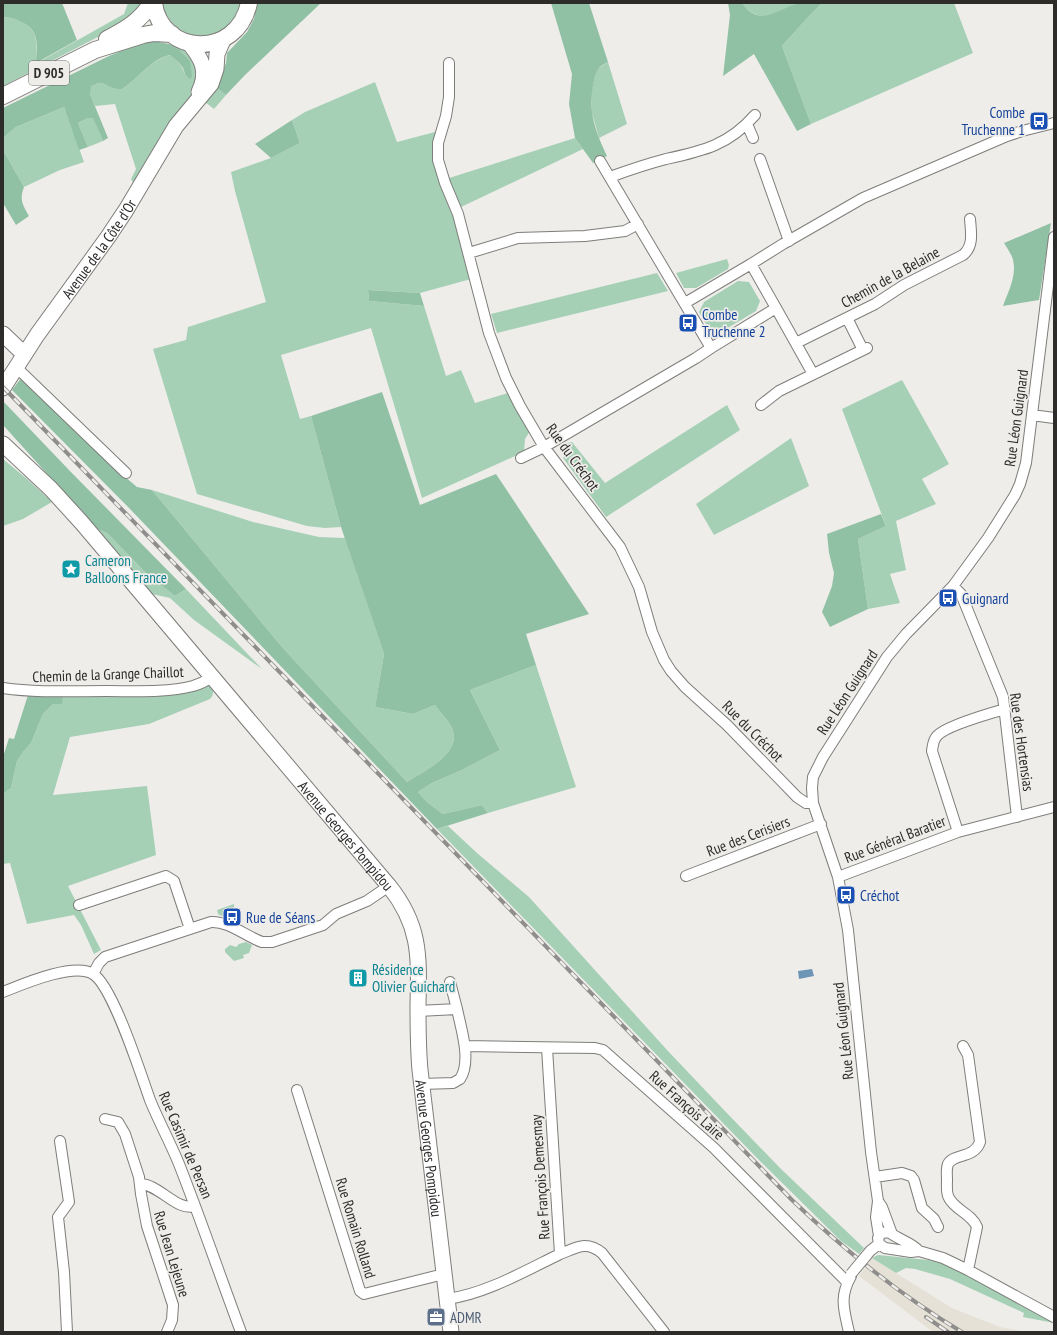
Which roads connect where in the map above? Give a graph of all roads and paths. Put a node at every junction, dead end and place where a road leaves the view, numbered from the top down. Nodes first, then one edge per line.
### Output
1 (151, 3) edge
2 (154, 3) edge
3 (249, 3) edge
4 (172, 34) junction
5 (222, 40) junction
6 (189, 43) junction
7 (95, 50) junction
8 (449, 63) dead end
9 (3, 96) edge
10 (191, 107) junction
11 (755, 115) dead end
12 (1054, 123) edge
13 (747, 124) junction
14 (753, 138) dead end
15 (760, 159) dead end
16 (600, 161) dead end
17 (610, 177) junction
18 (970, 219) dead end
19 (638, 224) junction
20 (1054, 237) edge
21 (789, 240) junction
22 (469, 253) junction
23 (751, 264) junction
24 (685, 303) junction
25 (776, 308) junction
26 (847, 318) junction
27 (3, 334) edge
28 (796, 343) junction
29 (711, 348) junction
30 (24, 354) junction
31 (16, 367) junction
32 (813, 374) junction
33 (3, 388) edge
34 (762, 404) dead end
35 (1032, 415) junction
36 (1054, 418) edge
37 (3, 444) edge
38 (544, 447) junction
39 (521, 458) dead end
40 (126, 473) dead end
41 (953, 586) junction
42 (212, 676) junction
43 (3, 688) edge
44 (1005, 709) junction
45 (813, 803) junction
46 (1054, 807) edge
47 (1017, 817) junction
48 (820, 824) junction
49 (958, 832) junction
50 (686, 876) dead end
51 (838, 877) junction
52 (389, 886) junction
53 (79, 905) dead end
54 (190, 929) junction
55 (93, 974) junction
56 (450, 982) dead end
57 (3, 992) edge
58 (457, 1009) junction
59 (418, 1011) junction
60 (465, 1046) junction
61 (963, 1046) dead end
62 (547, 1048) junction
63 (421, 1084) junction
64 (297, 1090) dead end
65 (105, 1119) dead end
66 (60, 1141) dead end
67 (875, 1177) junction
68 (140, 1184) junction
69 (878, 1201) junction
70 (195, 1206) junction
71 (938, 1227) dead end
72 (892, 1234) junction
73 (882, 1243) junction
74 (919, 1250) junction
75 (560, 1254) junction
76 (968, 1270) junction
77 (444, 1274) junction
78 (849, 1278) junction
79 (447, 1299) junction
80 (1054, 1317) edge
81 (67, 1332) edge
82 (167, 1332) edge
83 (241, 1332) edge
84 (451, 1332) edge
85 (664, 1332) edge
86 (848, 1332) edge

1 - 7 main road, D 905
2 - 4 main road
3 - 5 main road
4 - 6 main road
4 - 7 main road, D 905
5 - 6 main road
5 - 10 main road, Avenue de la Côte d'Or
6 - 10 main road, Avenue de la Côte d'Or
7 - 9 main road, D 905
8 - 22 street, Rue du Créchot
10 - 30 main road, Avenue de la Côte d'Or
11 - 13 street
12 - 21 street
13 - 14 street
13 - 17 street
15 - 21 street
16 - 17 street
17 - 19 street
18 - 26 street, Chemin de la Belaine
19 - 22 street
19 - 24 street
20 - 35 street, Rue Léon Guignard
21 - 23 street
22 - 38 street, Rue du Créchot
23 - 24 street
23 - 25 street
24 - 29 street
25 - 28 street
25 - 29 street
26 - 28 street, Chemin de la Belaine
26 - 32 street
27 - 30 main road
28 - 32 street
29 - 38 street
30 - 31 main road, Avenue de la Côte d'Or
31 - 33 main road, Avenue de la Côte d'Or
31 - 40 street
32 - 34 street
35 - 36 street
35 - 41 street, Rue Léon Guignard
37 - 42 main road, Avenue Georges Pompidou
38 - 39 street
38 - 45 street, Rue du Créchot
41 - 44 street, Rue des Hortensias
41 - 45 street, Rue Léon Guignard
42 - 43 street, Chemin de la Grange Chaillot
42 - 52 main road, Avenue Georges Pompidou
44 - 47 street, Rue des Hortensias
44 - 49 street, Rue Général Baratier
45 - 48 street, Rue Léon Guignard
46 - 47 street
47 - 49 street
48 - 50 street, Rue des Cerisiers
48 - 51 street, Rue Léon Guignard
49 - 51 street, Rue Général Baratier
51 - 67 street, Rue Léon Guignard
52 - 54 street
52 - 59 main road, Avenue Georges Pompidou
53 - 54 street
54 - 55 street
55 - 57 street
55 - 70 street, Rue Casimir de Persan
56 - 58 street
58 - 59 street
58 - 60 street
59 - 63 main road, Avenue Georges Pompidou
60 - 62 street, Rue François Laire
60 - 63 street
61 - 76 street
62 - 75 street, Rue François Demesmay
62 - 78 street, Rue François Laire
63 - 77 main road, Avenue Georges Pompidou
64 - 77 street, Rue Romain Rolland
65 - 68 street, Rue Jean Lejeune
66 - 81 street
67 - 69 street, Rue Léon Guignard
67 - 71 street
68 - 70 street, Rue Jean Lejeune
68 - 82 street, Rue Jean Lejeune
69 - 72 street, Rue Léon Guignard
69 - 73 street, Rue Léon Guignard
70 - 83 street, Rue Casimir de Persan
72 - 73 street
72 - 73 street
72 - 74 street
73 - 74 street
73 - 78 street, bridge
74 - 76 street
75 - 79 street, Rue François Demesmay
75 - 85 street
76 - 80 street
77 - 79 main road, Avenue Georges Pompidou
78 - 86 street
79 - 84 main road, Avenue Georges Pompidou

